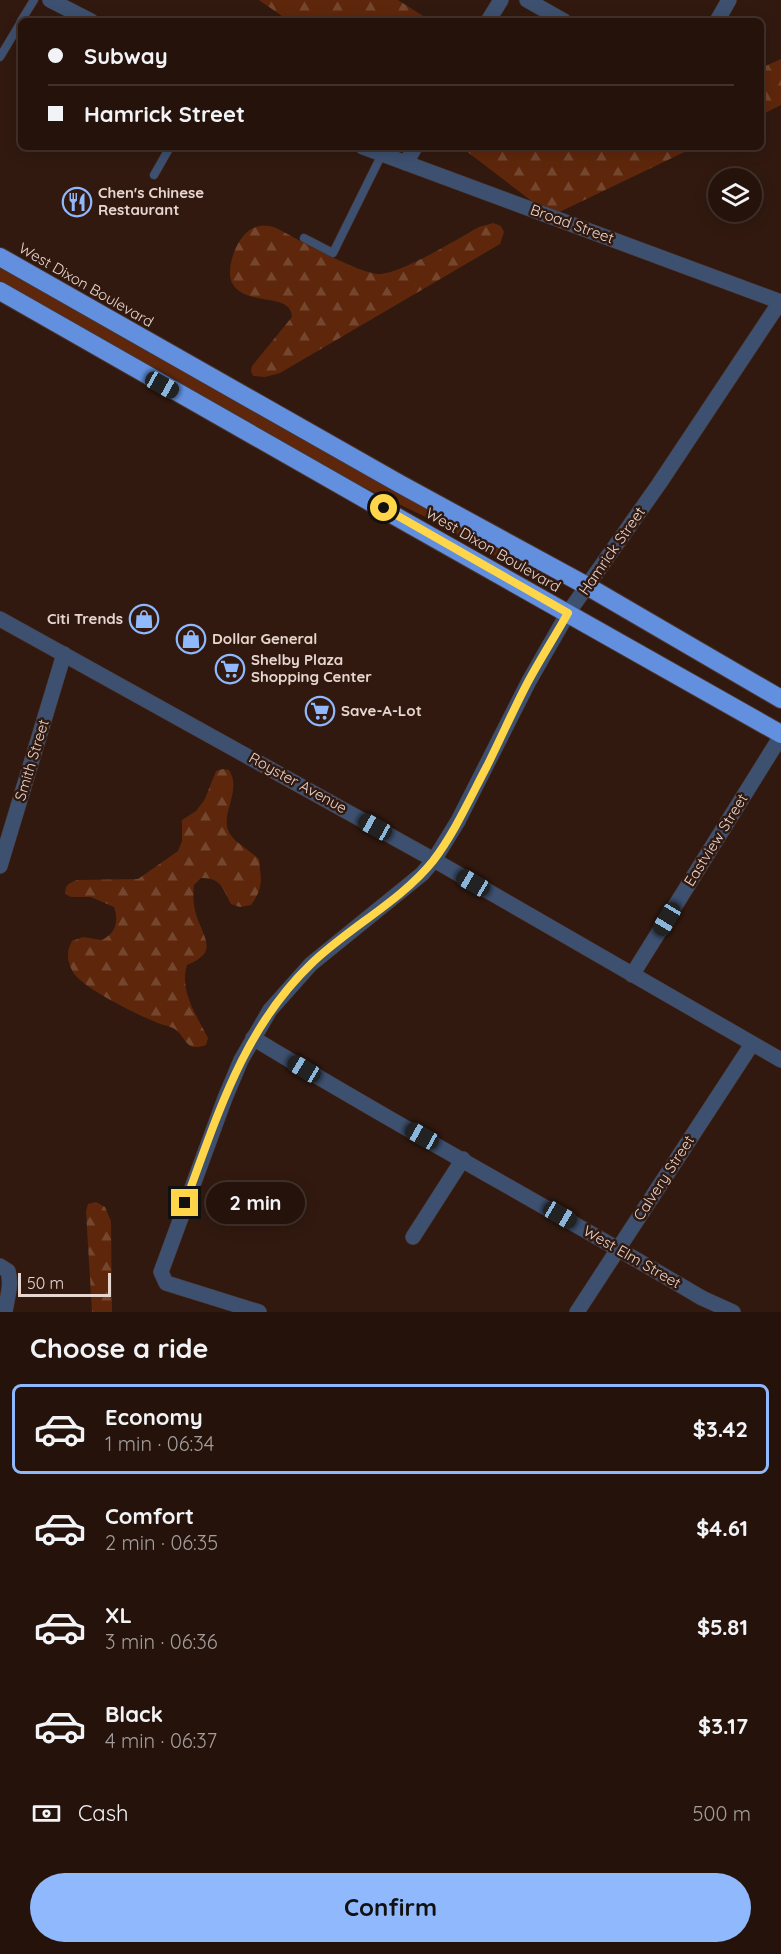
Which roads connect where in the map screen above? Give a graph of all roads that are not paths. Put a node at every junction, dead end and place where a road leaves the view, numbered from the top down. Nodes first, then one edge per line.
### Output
1 (34, 0) edge
2 (50, 0) edge
3 (501, 0) edge
4 (527, 0) edge
5 (729, 0) edge
6 (23, 18) edge
7 (85, 18) edge
8 (490, 18) edge
9 (559, 18) edge
10 (719, 18) edge
11 (18, 26) edge
12 (0, 57) edge
13 (168, 150) edge
14 (371, 150) edge
15 (413, 150) edge
16 (382, 154) junction
17 (406, 163) junction
18 (154, 176) dead end
19 (304, 238) dead end
20 (0, 257) edge
21 (0, 291) edge
22 (781, 302) edge
23 (587, 586) junction
24 (568, 613) junction
25 (0, 619) edge
26 (64, 654) junction
27 (781, 699) edge
28 (781, 735) edge
29 (434, 860) junction
30 (0, 866) edge
31 (632, 975) junction
32 (253, 1038) junction
33 (752, 1044) junction
34 (781, 1060) edge
35 (463, 1159) junction
36 (413, 1237) dead end
37 (618, 1248) junction
38 (1, 1266) edge
39 (4, 1312) edge
40 (259, 1312) edge
41 (577, 1312) edge
42 (732, 1312) edge

1 - 6 lane
2 - 7 street
3 - 8 street
4 - 9 street
5 - 10 street
11 - 12 lane
13 - 18 lane
14 - 16 street, Broad Street
15 - 17 street
16 - 17 street, Broad Street
16 - 19 lane
17 - 22 street, Broad Street
20 - 23 highway, West Dixon Boulevard
21 - 24 highway, West Dixon Boulevard
22 - 23 street, Hamrick Street
23 - 24 street, Hamrick Street
23 - 27 highway, West Dixon Boulevard
24 - 28 highway, West Dixon Boulevard
24 - 29 street, Hamrick Street
25 - 26 street, Royster Avenue
26 - 29 street, Royster Avenue
26 - 30 street, Smith Street
28 - 31 street, Eastview Street
29 - 31 street, Royster Avenue
29 - 32 street, Hamrick Street
31 - 33 street, Royster Avenue
32 - 35 street, West Elm Street
32 - 40 street, Hamrick Street
33 - 34 street, Royster Avenue
33 - 37 street, Calvery Street
35 - 36 street
35 - 37 street, West Elm Street
37 - 41 street, Calvery Street
37 - 42 street, West Elm Street
38 - 39 street

